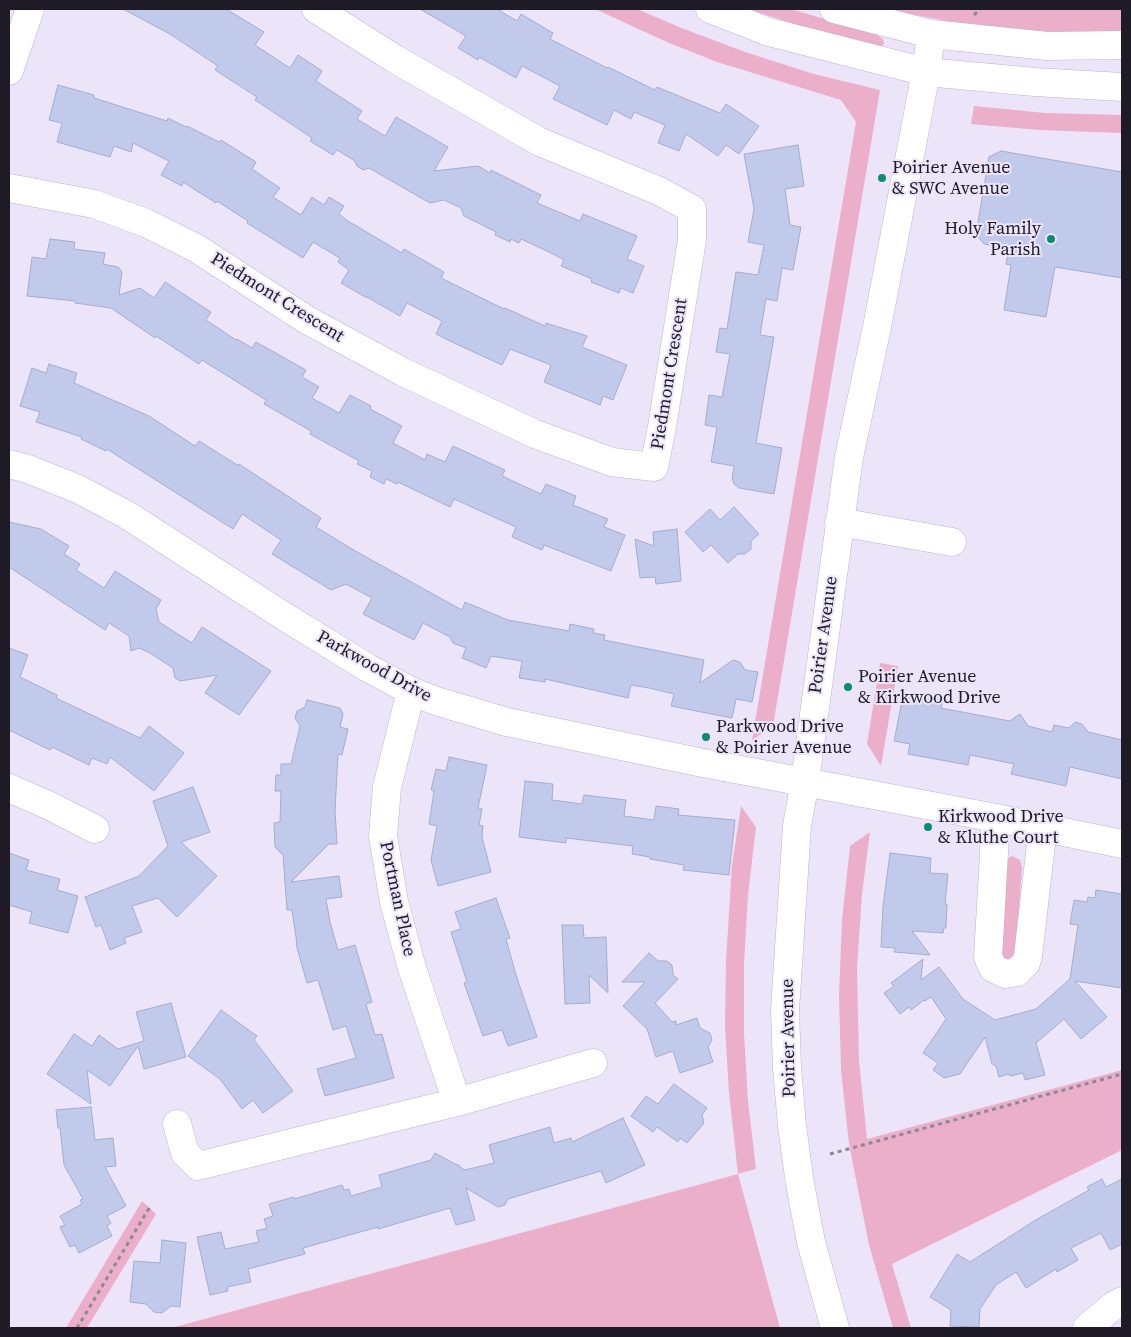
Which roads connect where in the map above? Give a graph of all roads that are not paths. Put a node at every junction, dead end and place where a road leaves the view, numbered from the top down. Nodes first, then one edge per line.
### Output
1 (30, 9) edge
2 (316, 9) edge
3 (710, 9) edge
4 (834, 9) edge
5 (931, 34) junction
6 (1122, 45) edge
7 (9, 71) edge
8 (926, 72) junction
9 (1122, 87) edge
10 (9, 188) edge
11 (9, 464) edge
12 (839, 522) junction
13 (952, 542) dead end
14 (411, 691) junction
15 (805, 781) junction
16 (9, 788) edge
17 (996, 818) junction
18 (1043, 827) junction
19 (95, 829) dead end
20 (1122, 844) edge
21 (593, 1063) dead end
22 (457, 1102) junction
23 (177, 1124) dead end
24 (1122, 1301) edge
25 (835, 1328) edge
26 (1087, 1328) edge

1 - 7 street
2 - 10 street, Piedmont Crescent
3 - 8 street
4 - 5 street
5 - 6 street
5 - 8 street, Poirier Avenue
8 - 9 street
8 - 12 street, Poirier Avenue
11 - 14 street, Parkwood Drive
12 - 13 street
12 - 15 street, Poirier Avenue
14 - 15 street, Parkwood Drive
14 - 22 street, Portman Place
15 - 17 street, Parkwood Drive
15 - 25 street, Poirier Avenue
16 - 19 street
17 - 18 street, Parkwood Drive
17 - 18 street
18 - 20 street, Parkwood Drive
21 - 22 street
22 - 23 street
24 - 26 street

